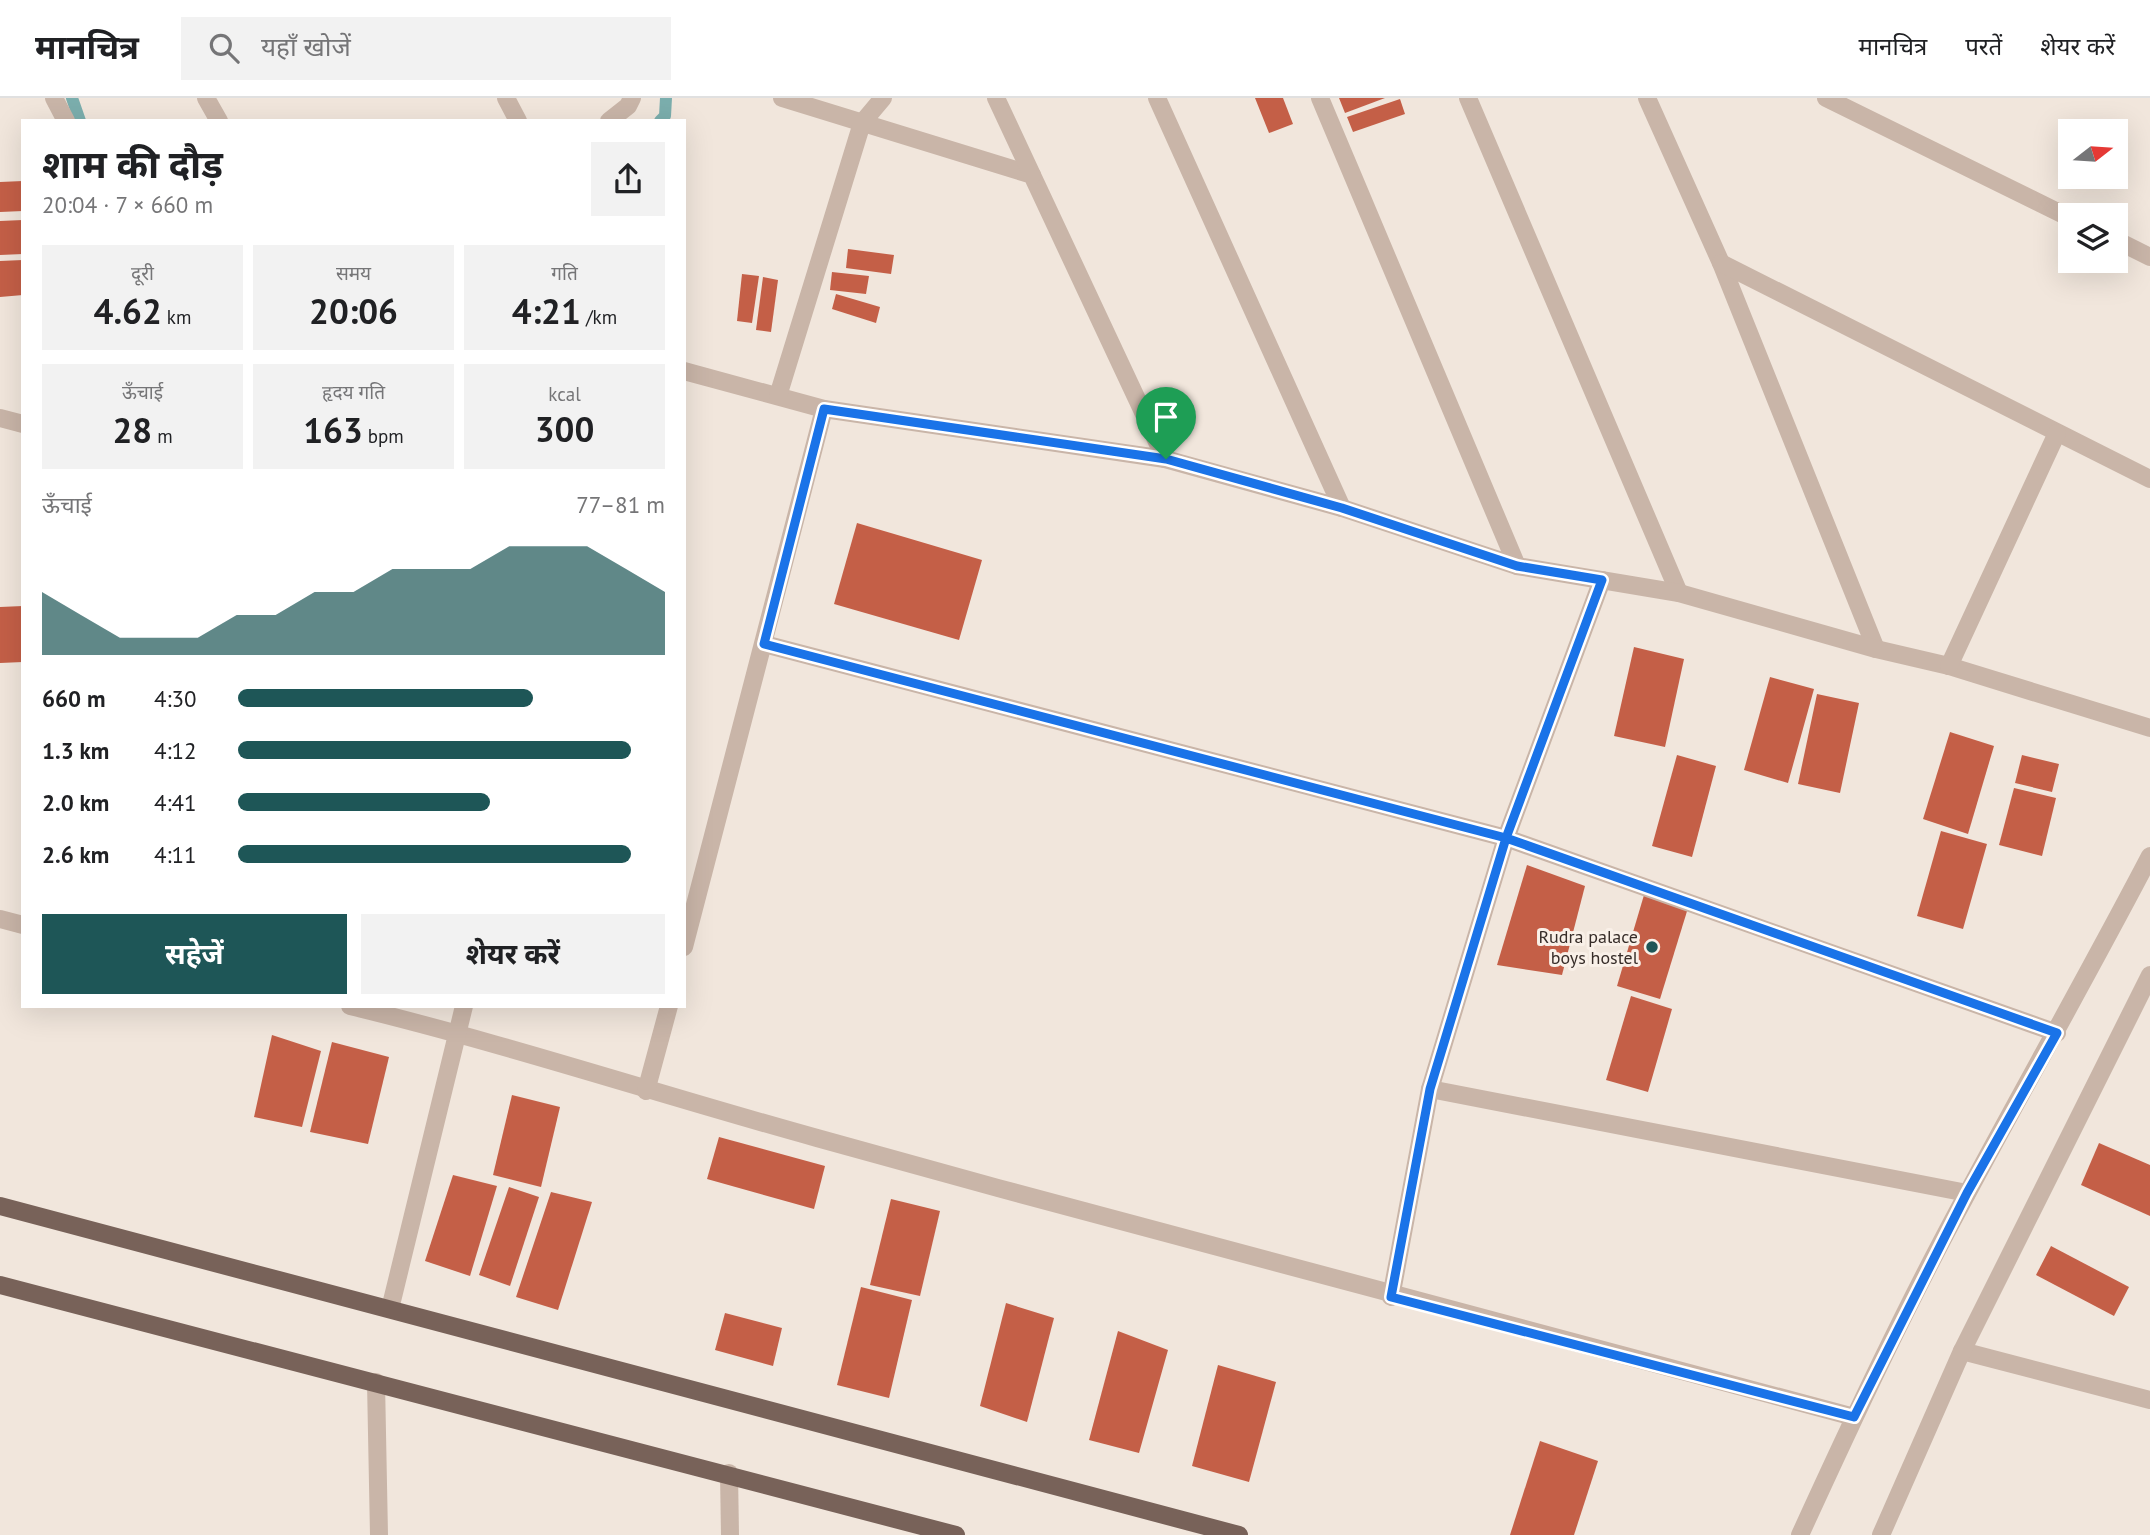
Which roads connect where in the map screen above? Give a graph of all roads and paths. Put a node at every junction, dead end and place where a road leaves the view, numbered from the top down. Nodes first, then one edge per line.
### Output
1 (54, 98) edge
2 (206, 98) edge
3 (506, 98) edge
4 (632, 98) edge
5 (782, 98) edge
6 (883, 98) edge
7 (996, 98) edge
8 (1157, 98) edge
9 (1320, 98) edge
10 (1468, 98) edge
11 (1647, 98) edge
12 (1826, 98) edge
13 (56, 119) edge
14 (65, 119) edge
15 (218, 119) edge
16 (518, 119) edge
17 (612, 119) edge
18 (862, 123) junction
19 (1032, 175) junction
20 (2058, 212) edge
21 (2128, 246) edge
22 (2150, 257) edge
23 (1721, 263) junction
24 (686, 372) edge
25 (778, 396) junction
26 (824, 409) junction
27 (0, 418) edge
28 (21, 423) edge
29 (2057, 433) junction
30 (1166, 459) junction
31 (2150, 479) edge
32 (1342, 508) junction
33 (1517, 566) junction
34 (1602, 580) junction
35 (1679, 593) junction
36 (764, 644) junction
37 (1876, 649) junction
38 (1949, 666) junction
39 (2150, 728) edge
40 (1506, 838) junction
41 (2150, 856) edge
42 (0, 919) edge
43 (21, 924) edge
44 (686, 939) edge
45 (2150, 975) edge
46 (358, 1008) edge
47 (464, 1008) edge
48 (668, 1008) edge
49 (459, 1032) junction
50 (2057, 1033) junction
51 (1430, 1089) junction
52 (646, 1091) junction
53 (1967, 1193) junction
54 (0, 1206) edge
55 (0, 1284) edge
56 (1391, 1297) junction
57 (390, 1309) junction
58 (1962, 1351) junction
59 (376, 1382) junction
60 (2150, 1400) edge
61 (1854, 1417) junction
62 (730, 1473) junction
63 (379, 1535) edge
64 (730, 1535) edge
65 (956, 1535) edge
66 (1239, 1535) edge
67 (1800, 1535) edge
68 (1881, 1535) edge

1 - 13 street
1 - 14 street
2 - 15 street
3 - 16 street
4 - 17 street
5 - 18 street
6 - 18 street
7 - 19 street
8 - 32 street
9 - 33 street
10 - 35 street
11 - 23 street
12 - 20 street
18 - 19 street
18 - 25 street
19 - 30 street
21 - 22 street
23 - 29 street
23 - 37 street
24 - 25 street
25 - 26 street
26 - 30 street
26 - 36 street
27 - 28 street
29 - 31 street
29 - 38 street
30 - 32 street
32 - 33 street
33 - 34 street
34 - 35 street
34 - 40 street
35 - 37 street
36 - 40 street
36 - 44 street
37 - 38 street
38 - 39 street
40 - 50 street
40 - 51 street
41 - 50 street
42 - 43 street
45 - 58 street
46 - 49 street
47 - 49 street
48 - 52 street
49 - 52 street
49 - 57 street
50 - 53 street
51 - 53 street
51 - 56 street
52 - 56 street
53 - 61 street
54 - 57 main road
55 - 59 main road
56 - 61 street
57 - 66 main road
58 - 60 street
58 - 68 street
59 - 62 main road
59 - 63 street
61 - 67 street
62 - 64 street
62 - 65 main road

